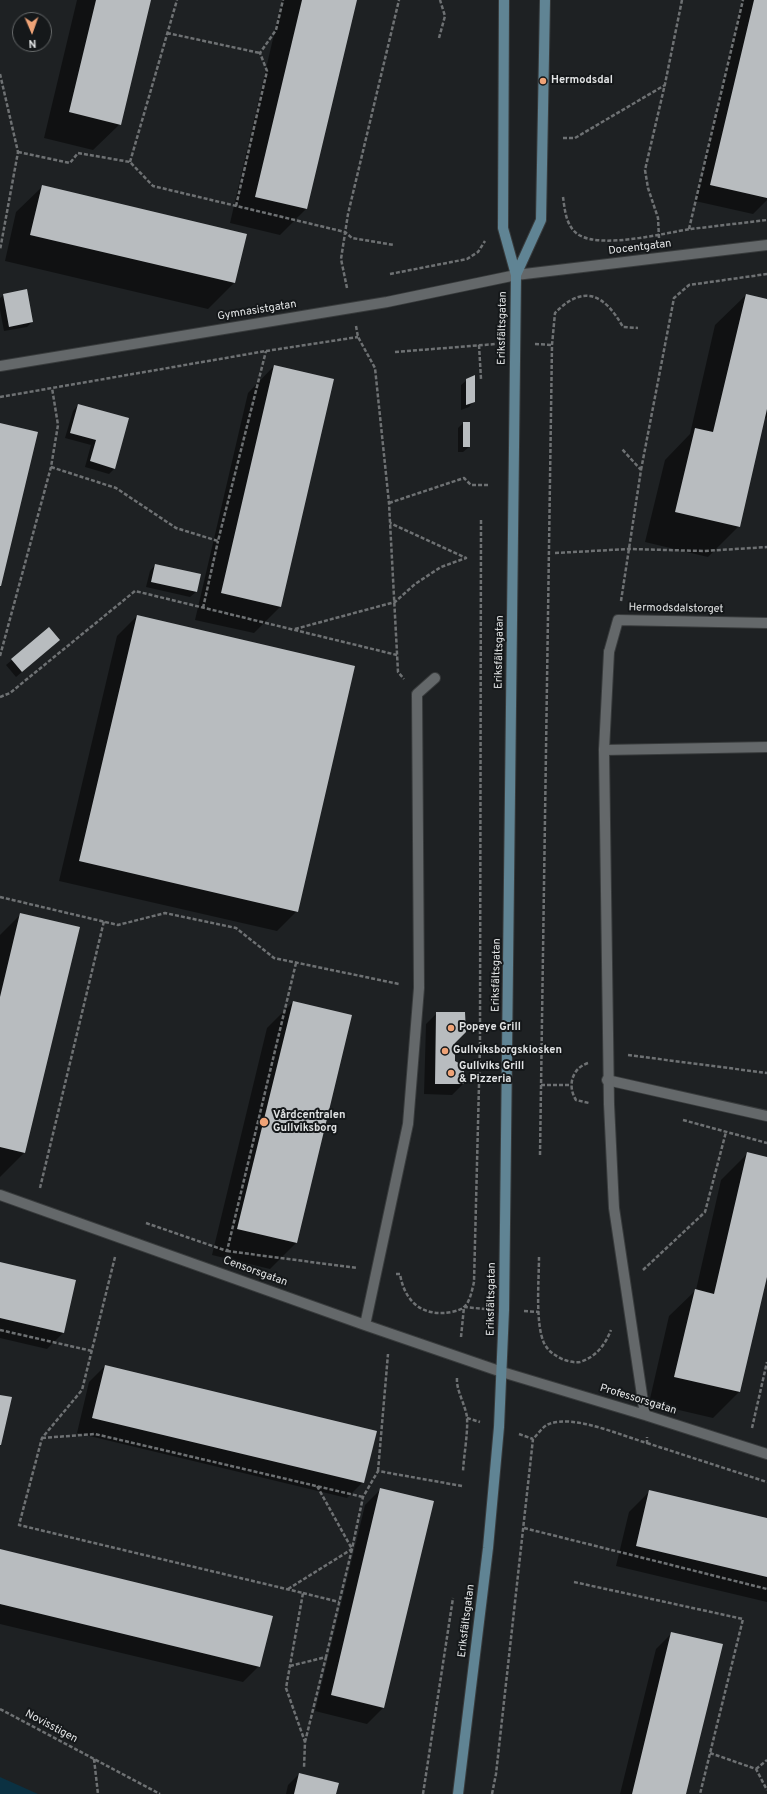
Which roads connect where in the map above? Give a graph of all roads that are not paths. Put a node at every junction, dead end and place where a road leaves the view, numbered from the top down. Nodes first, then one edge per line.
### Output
1 (504, 0) edge
2 (545, 0) edge
3 (767, 245) edge
4 (516, 275) junction
5 (0, 366) edge
6 (767, 623) edge
7 (435, 678) dead end
8 (767, 747) edge
9 (604, 750) junction
10 (608, 1080) junction
11 (767, 1116) edge
12 (0, 1195) edge
13 (365, 1325) junction
14 (502, 1372) junction
15 (645, 1415) junction
16 (767, 1454) edge
17 (458, 1794) edge

1 - 4 street, Eriksfältsgatan
2 - 4 street, Eriksfältsgatan
3 - 4 street, Docentgatan
4 - 5 street, Gymnasistgatan
4 - 14 street, Eriksfältsgatan
6 - 9 street, Hermodsdalstorget
7 - 13 street
8 - 9 street
9 - 10 street
10 - 11 street
10 - 15 street
12 - 13 street, Censorsgatan
13 - 14 street, Censorsgatan
14 - 15 street, Professorsgatan
14 - 17 street, Eriksfältsgatan
15 - 16 street, Professorsgatan

